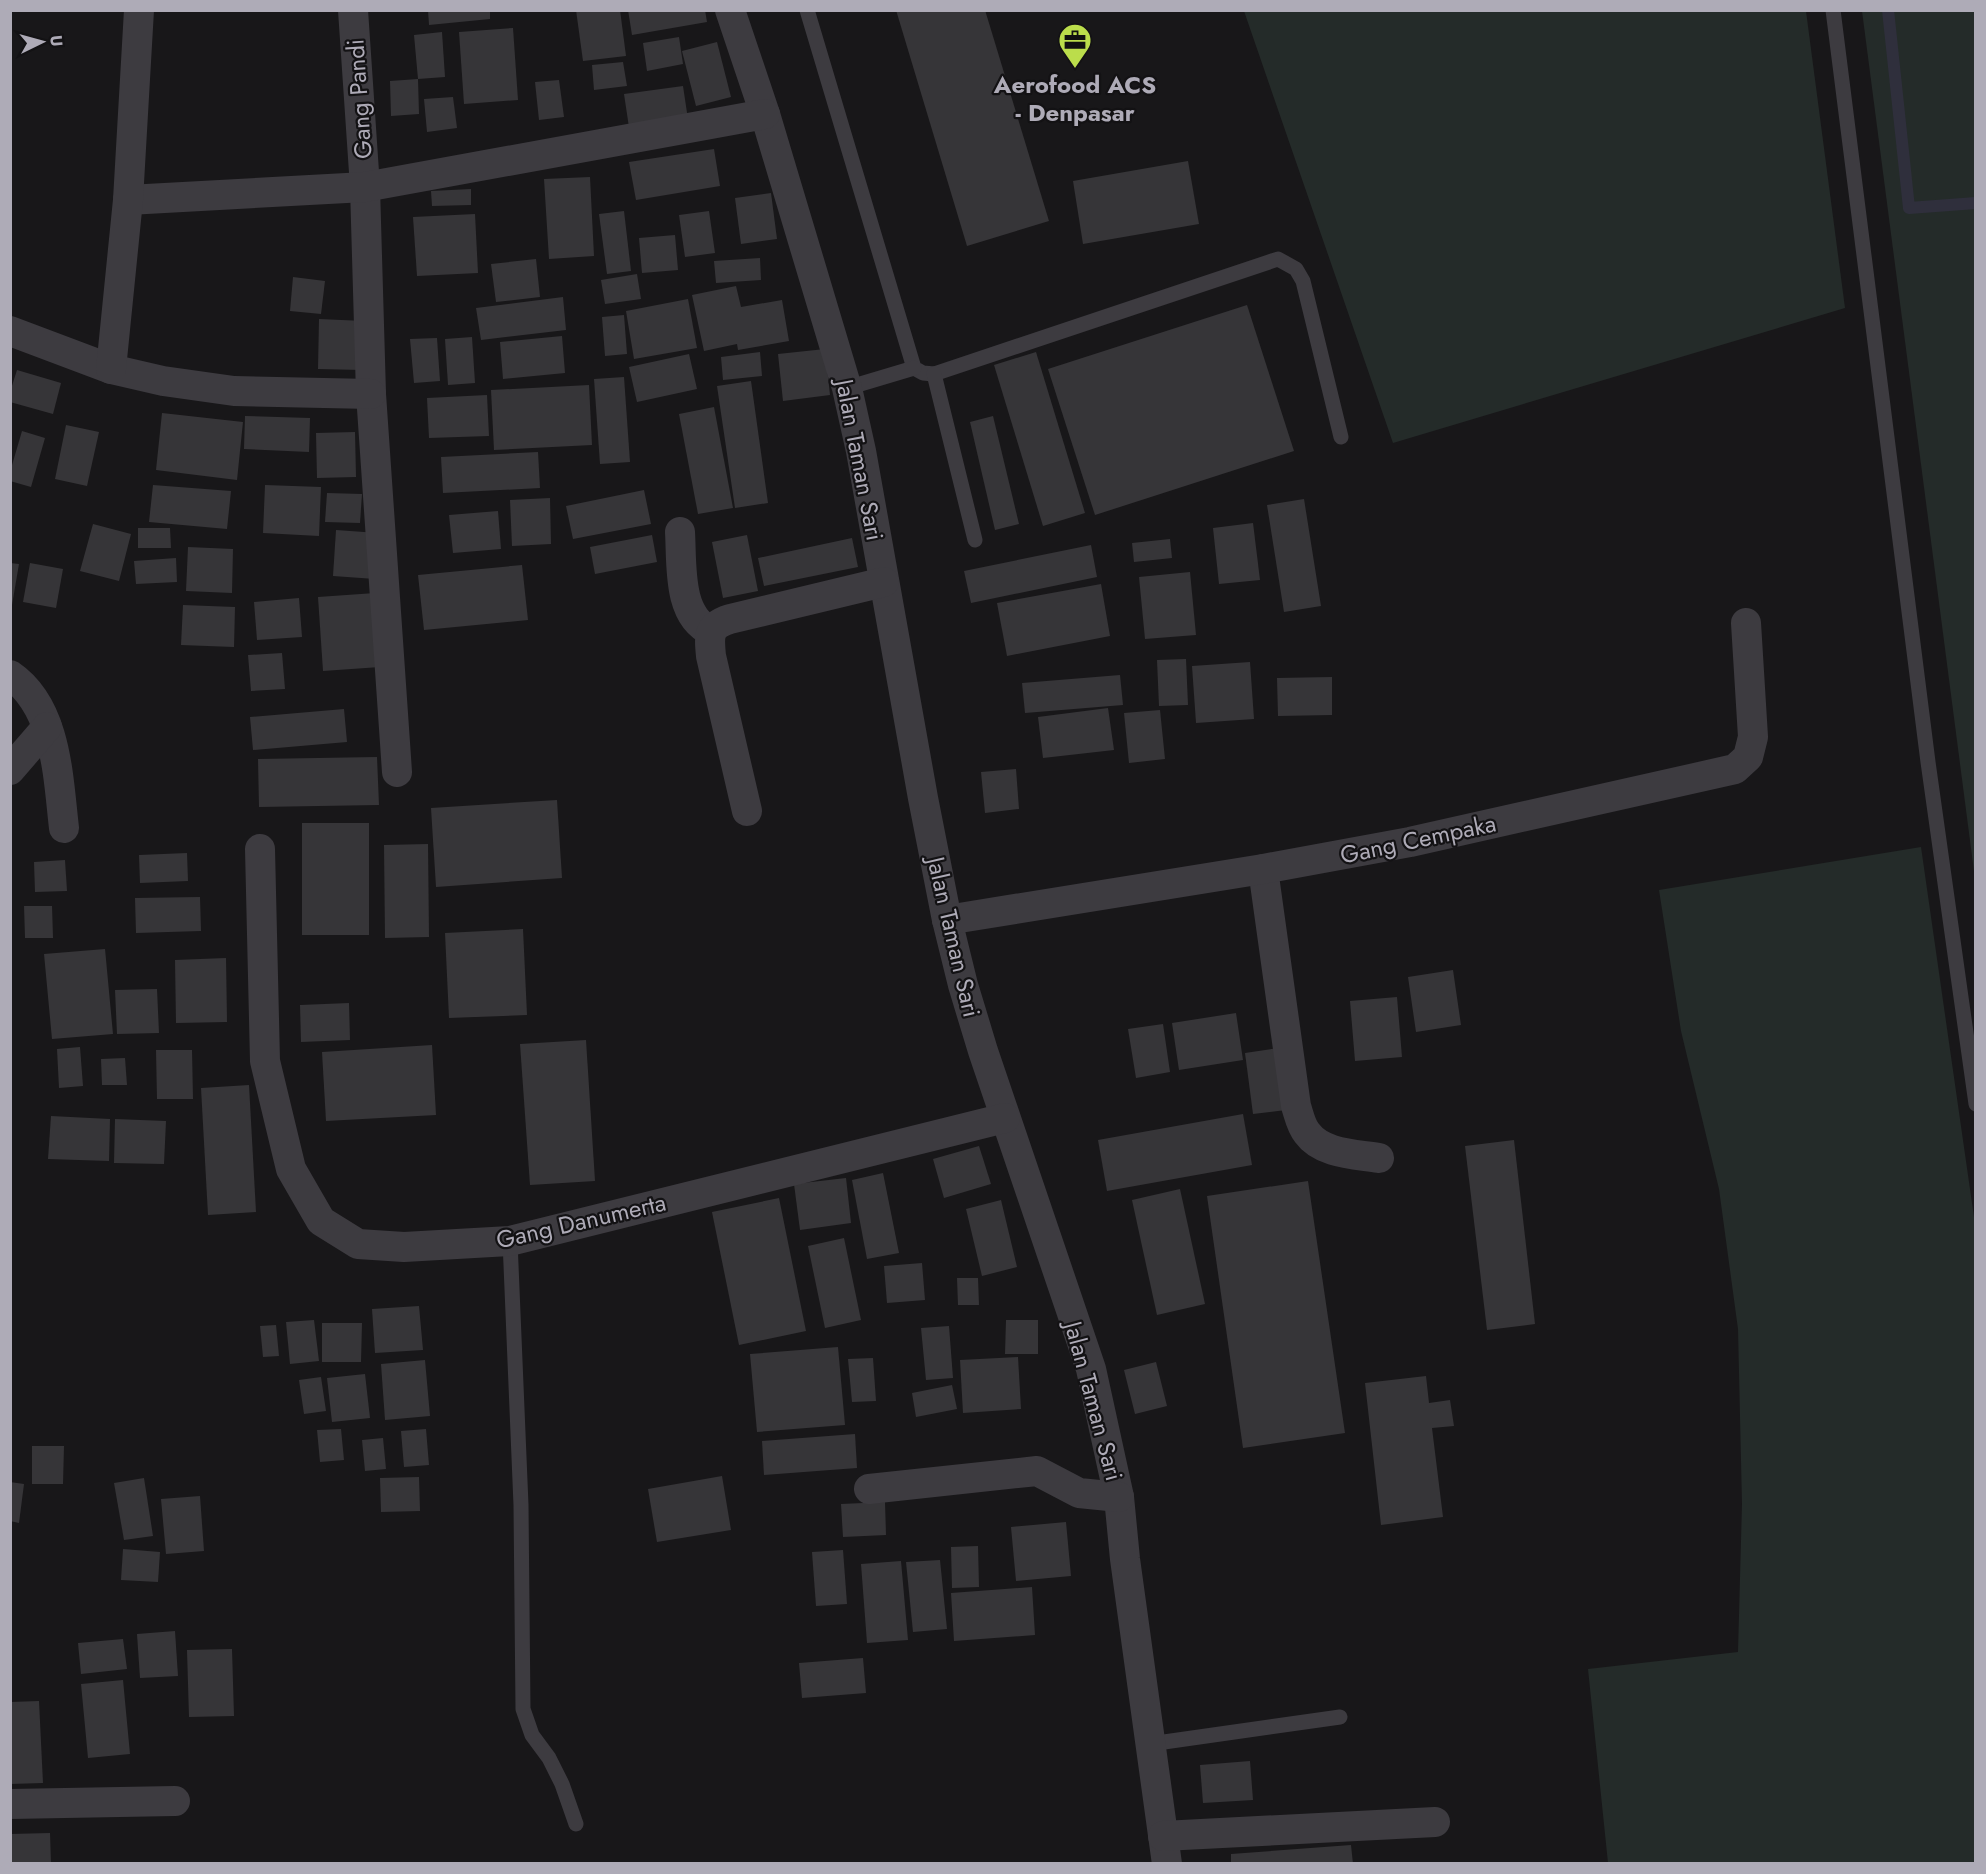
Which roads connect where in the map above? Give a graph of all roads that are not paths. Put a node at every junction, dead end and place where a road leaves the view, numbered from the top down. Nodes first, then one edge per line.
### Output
1 (139, 10) edge
2 (353, 10) edge
3 (730, 10) edge
4 (807, 10) edge
5 (1833, 10) edge
6 (765, 114) junction
7 (365, 187) junction
8 (128, 200) junction
9 (10, 331) edge
10 (914, 368) junction
11 (111, 369) junction
12 (934, 374) junction
13 (847, 388) junction
14 (371, 394) junction
15 (1341, 437) dead end
16 (680, 532) dead end
17 (975, 540) dead end
18 (884, 582) junction
19 (1746, 623) dead end
20 (711, 631) junction
21 (10, 675) edge
22 (47, 727) junction
23 (10, 770) edge
24 (397, 772) dead end
25 (747, 811) dead end
26 (64, 828) dead end
27 (260, 849) dead end
28 (1263, 869) junction
29 (947, 920) junction
30 (1976, 1104) edge
31 (1005, 1118) junction
32 (1378, 1158) dead end
33 (510, 1241) junction
34 (869, 1489) dead end
35 (1119, 1497) junction
36 (1340, 1717) dead end
37 (1150, 1744) junction
38 (175, 1801) dead end
39 (10, 1804) edge
40 (1435, 1822) dead end
41 (576, 1824) dead end
42 (1165, 1850) edge

1 - 8 street
2 - 7 street, Gang Pandi
3 - 6 street, Jalan Taman Sari
4 - 10 lane
5 - 30 lane
6 - 7 street
6 - 13 street, Jalan Taman Sari
7 - 8 street
7 - 14 street, Gang Pandi
8 - 11 street
9 - 11 street
10 - 12 lane
10 - 13 lane
11 - 14 street
12 - 15 lane
12 - 17 lane
13 - 18 street, Jalan Taman Sari
14 - 24 street, Gang Pandi
16 - 20 street
18 - 20 street
18 - 29 street, Jalan Taman Sari
19 - 28 street, Gang Cempaka
20 - 25 street
21 - 22 street
22 - 23 street
22 - 26 street
27 - 33 street, Gang Danumerta
28 - 29 street, Gang Cempaka
28 - 32 street
29 - 31 street, Jalan Taman Sari
31 - 33 street, Gang Danumerta
31 - 35 street, Jalan Taman Sari
33 - 41 lane
34 - 35 street
35 - 37 street, Jalan Taman Sari
36 - 37 lane
37 - 42 street, Jalan Taman Sari
38 - 39 street
40 - 42 street

